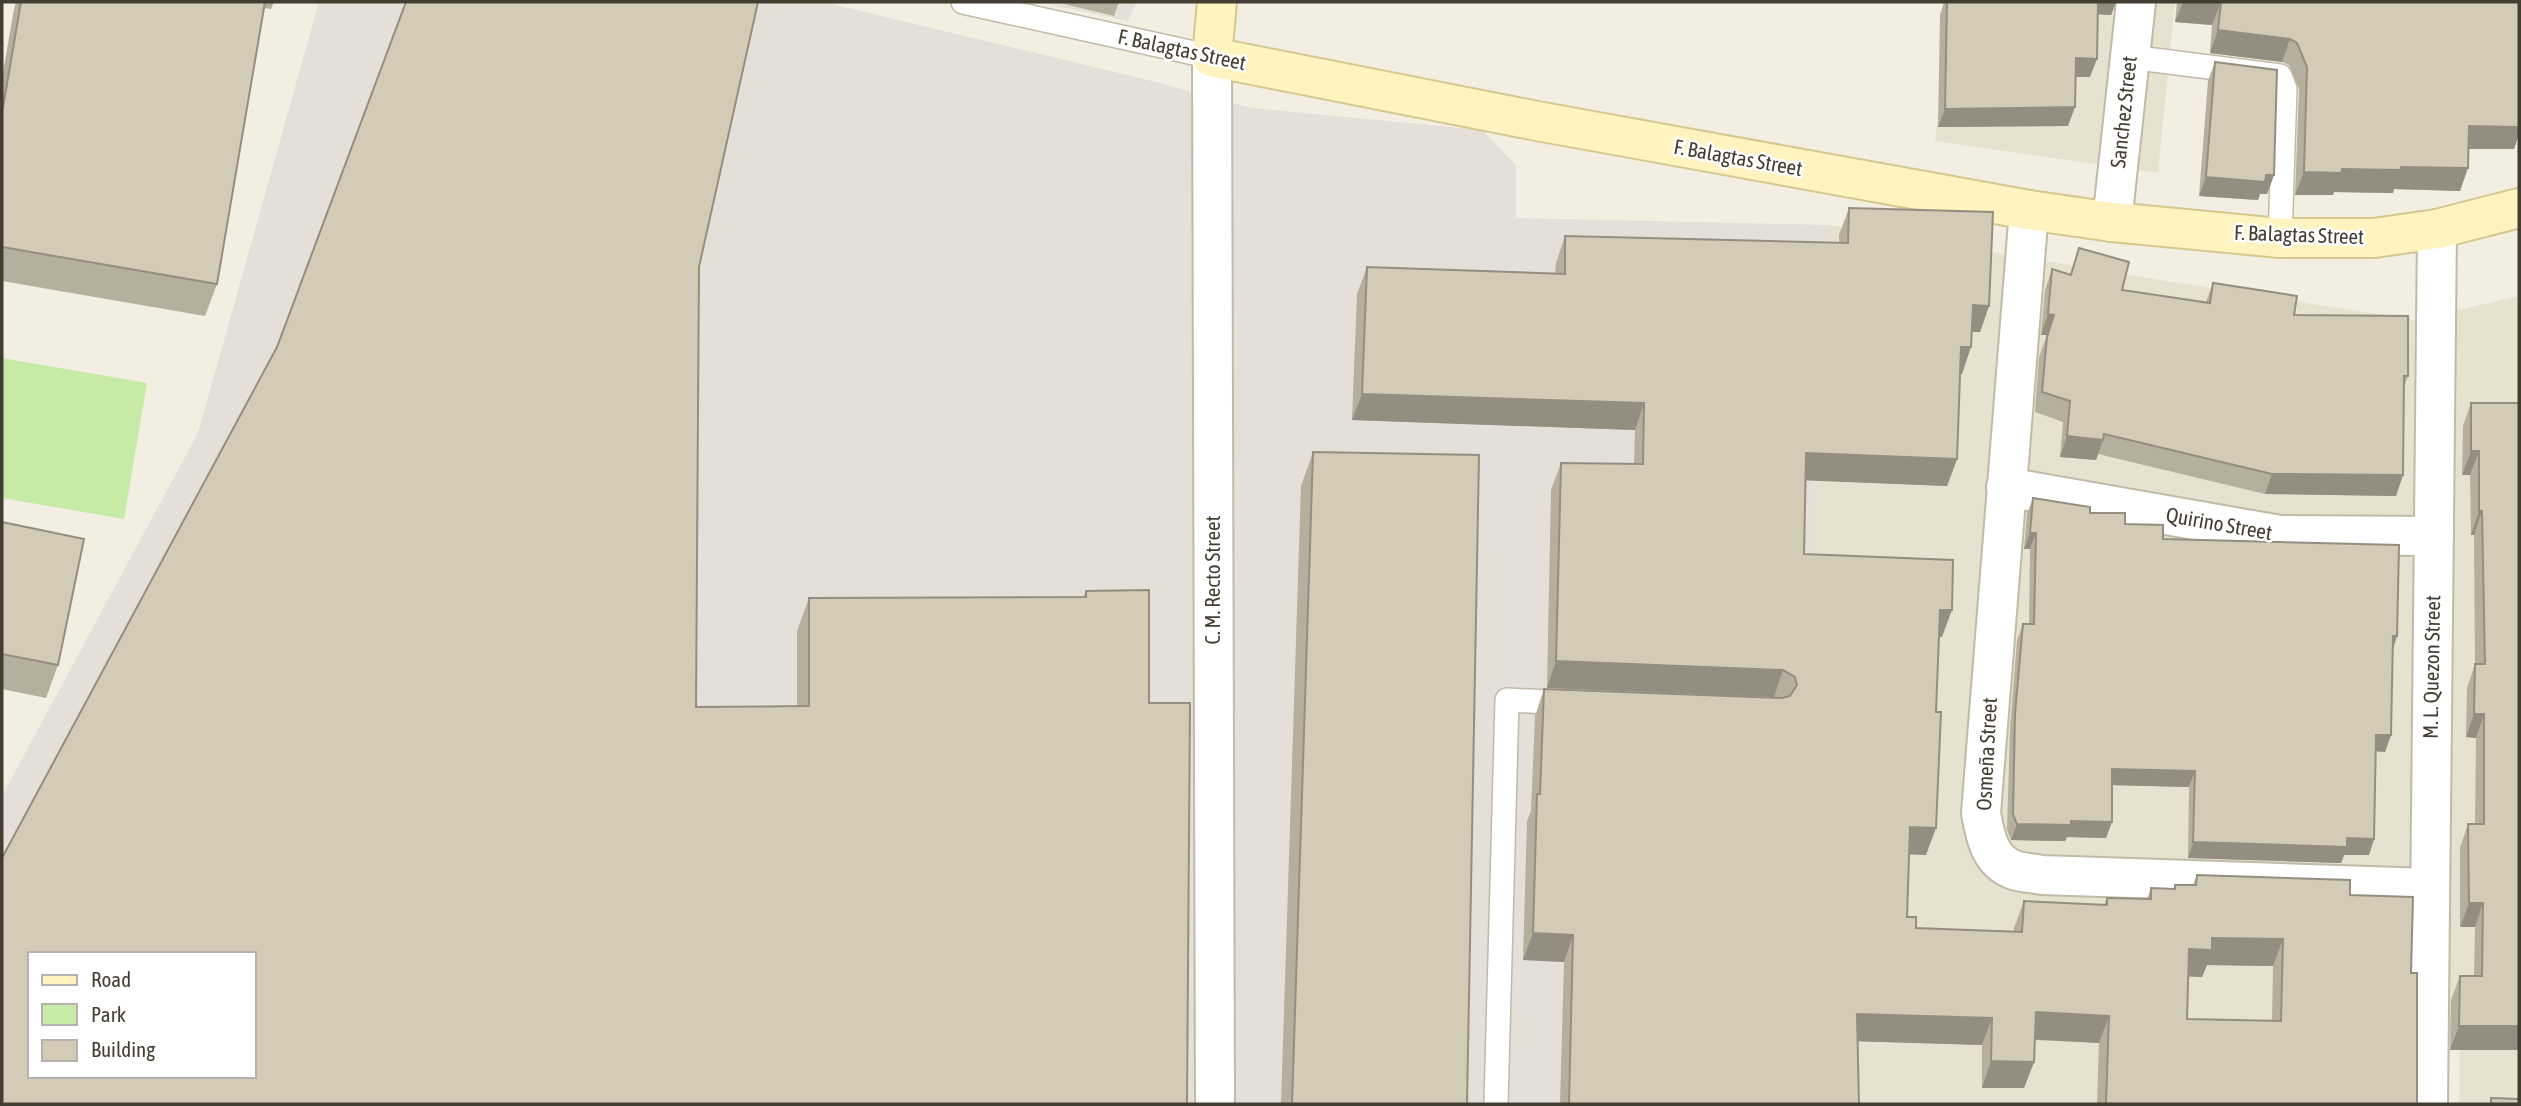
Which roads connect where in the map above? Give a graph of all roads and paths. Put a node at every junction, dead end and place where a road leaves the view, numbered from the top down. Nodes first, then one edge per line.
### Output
1 (963, 2) edge
2 (1217, 2) edge
3 (2136, 2) edge
4 (1212, 57) junction
5 (2130, 57) junction
6 (2519, 208) edge
7 (2029, 211) junction
8 (2112, 222) junction
9 (2437, 229) junction
10 (2280, 238) junction
11 (2006, 487) junction
12 (2434, 536) junction
13 (1587, 703) edge
14 (2430, 888) junction
15 (1215, 1104) edge
16 (1496, 1104) edge
17 (2428, 1104) edge

1 - 4 lane, F. Balagtas Street
2 - 4 main road
3 - 5 street, Sanchez Street
4 - 7 main road, F. Balagtas Street
4 - 15 street, C. M. Recto Street
5 - 8 street, Sanchez Street
5 - 10 lane
6 - 9 main road, F. Balagtas Street
7 - 8 main road, F. Balagtas Street
7 - 11 street, Osmeña Street
8 - 10 main road, F. Balagtas Street
9 - 10 main road, F. Balagtas Street
9 - 12 street, M. L. Quezon Street
11 - 12 street, Quirino Street
11 - 14 street, Osmeña Street
12 - 14 street, M. L. Quezon Street
13 - 16 lane
14 - 17 street, M. L. Quezon Street

